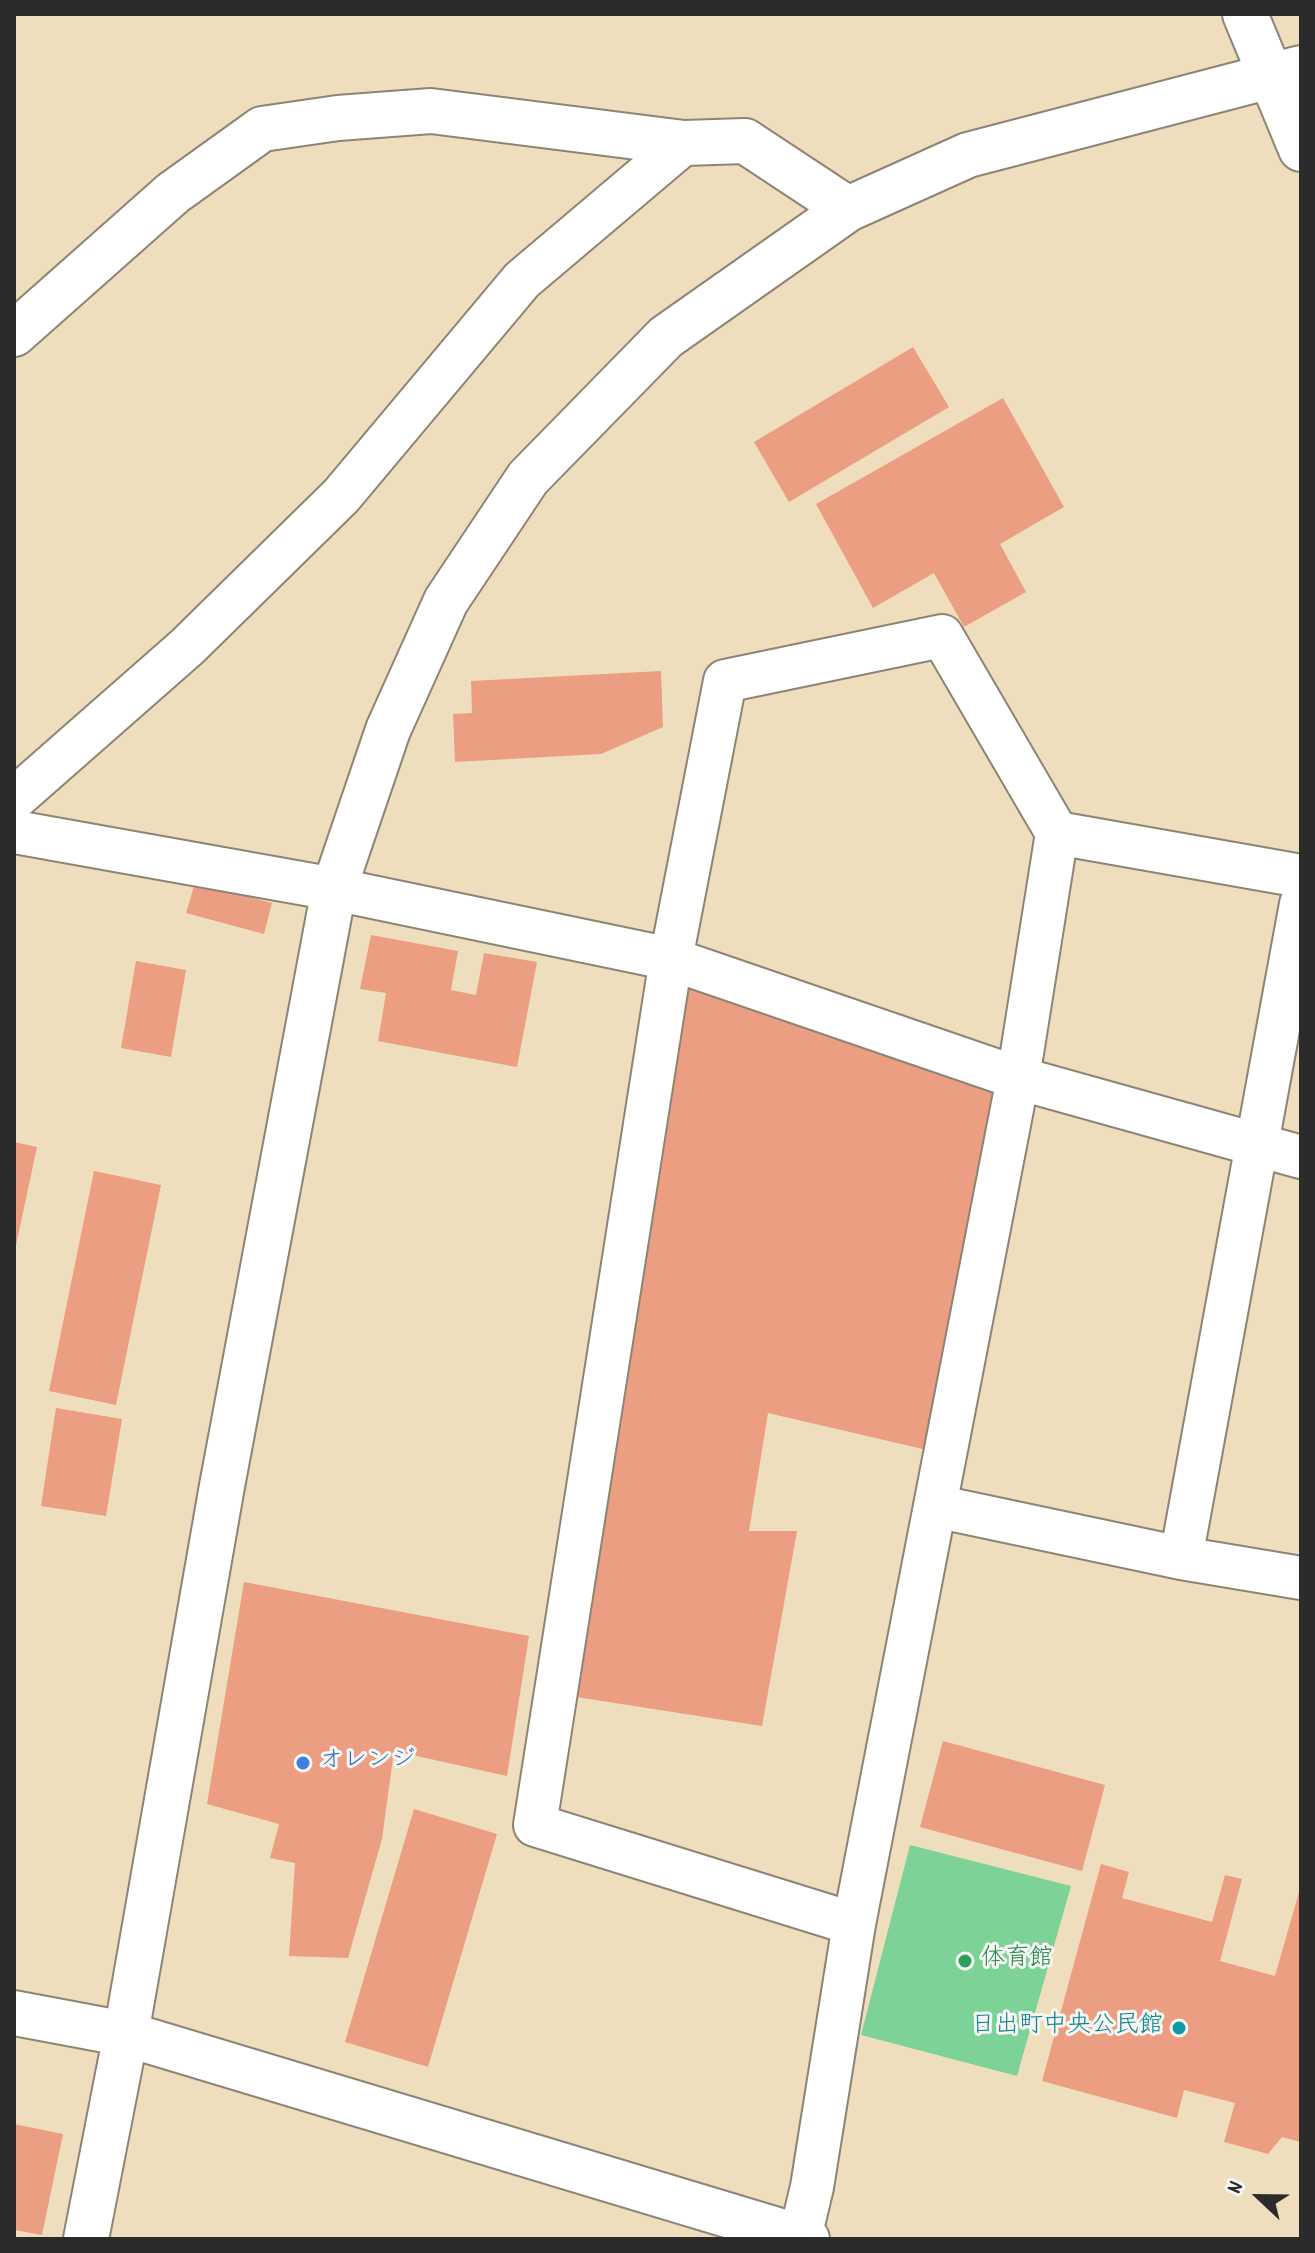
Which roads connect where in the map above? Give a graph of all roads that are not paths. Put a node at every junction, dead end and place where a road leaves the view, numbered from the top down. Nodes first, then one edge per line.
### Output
1 (1245, 14) edge
2 (1286, 72) edge
3 (684, 143) junction
4 (1301, 149) edge
5 (848, 209) junction
6 (14, 334) edge
7 (14, 799) edge
8 (14, 833) edge
9 (1057, 833) junction
10 (1301, 876) edge
11 (334, 889) junction
12 (1301, 904) edge
13 (671, 959) junction
14 (1018, 1078) junction
15 (1256, 1144) junction
16 (1301, 1157) edge
17 (935, 1506) junction
18 (1181, 1558) junction
19 (1301, 1578) edge
20 (854, 1924) junction
21 (14, 2013) edge
22 (126, 2034) junction
23 (803, 2238) edge
24 (86, 2239) edge

1 - 2 main road
2 - 4 main road
2 - 5 main road
3 - 5 main road
3 - 6 main road
3 - 7 street
5 - 11 main road
8 - 11 street
9 - 10 street
9 - 13 street
9 - 14 street
11 - 13 street
11 - 22 main road
12 - 15 street
13 - 14 street
13 - 20 street
14 - 15 street
14 - 17 street
15 - 16 street
15 - 18 street
17 - 18 street
17 - 20 street
18 - 19 street
20 - 23 street
21 - 22 main road
22 - 23 main road
22 - 24 main road

